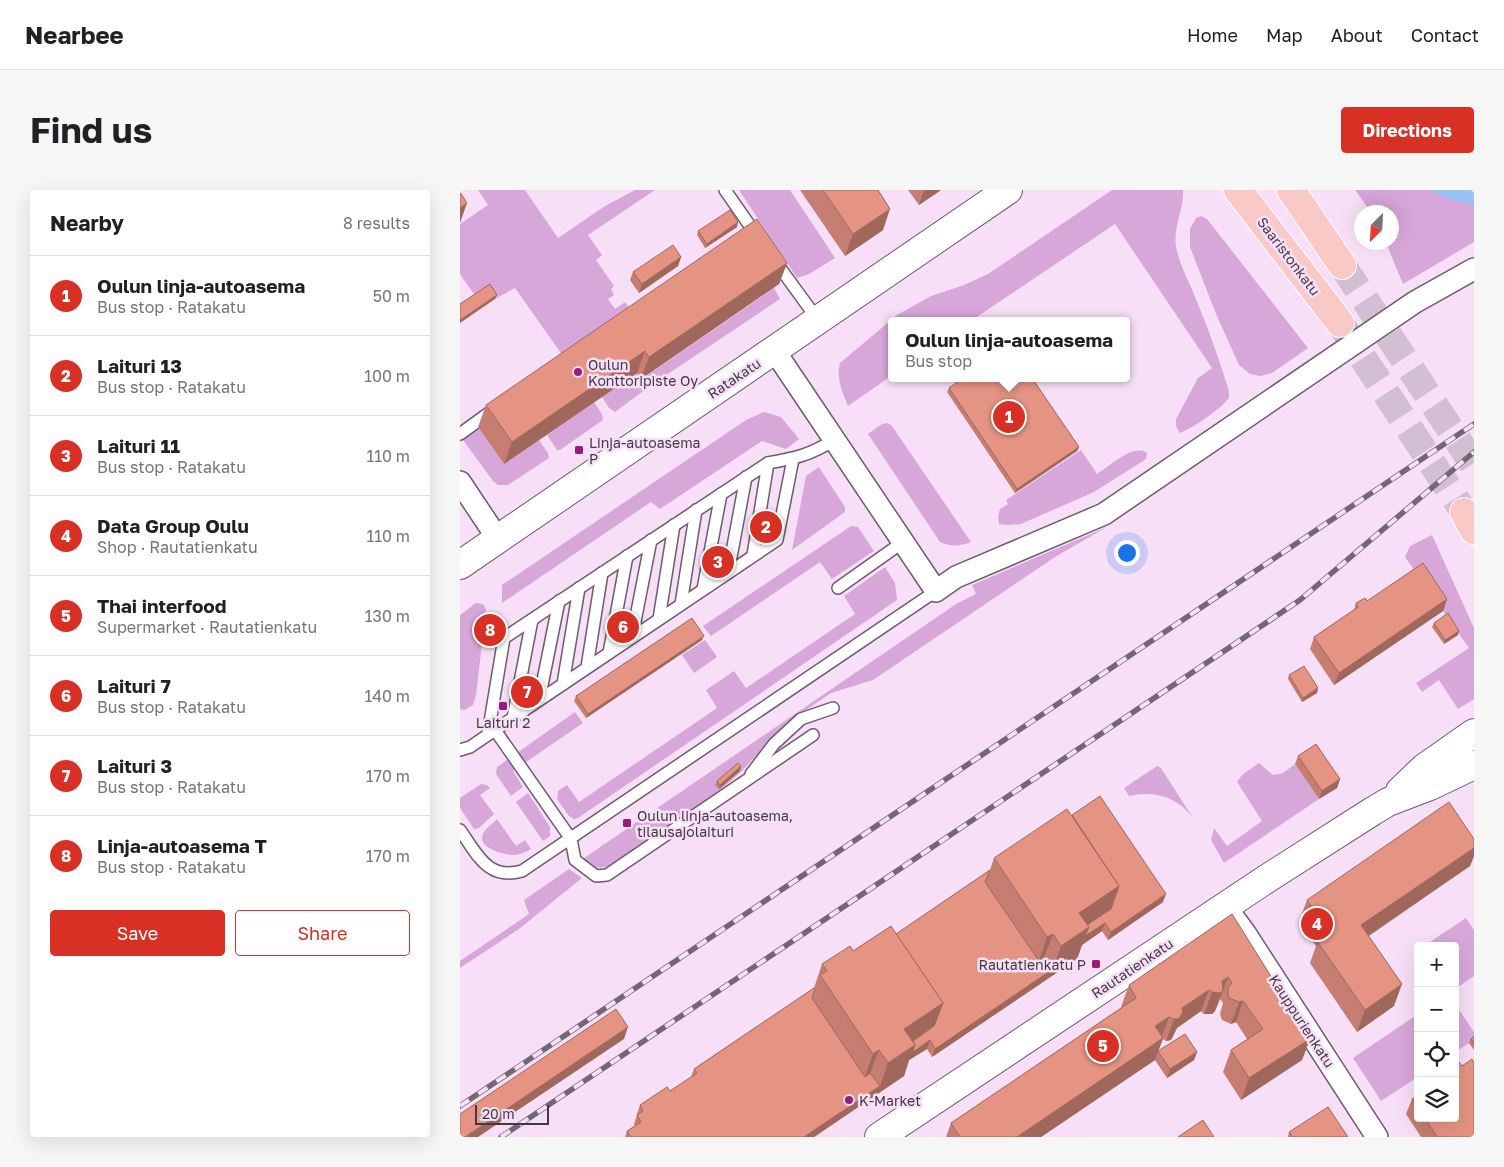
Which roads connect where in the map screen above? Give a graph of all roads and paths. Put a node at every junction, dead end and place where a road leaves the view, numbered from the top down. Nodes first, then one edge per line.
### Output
1 (725, 190) edge
2 (1008, 190) edge
3 (1238, 190) edge
4 (1291, 190) edge
5 (1342, 265) tunnel mouth
6 (1474, 269) edge
7 (818, 320) junction
8 (1340, 323) tunnel mouth
9 (774, 350) junction
10 (504, 403) edge
11 (460, 434) edge
12 (834, 440) junction
13 (792, 459) junction
14 (768, 463) junction
15 (746, 477) junction
16 (460, 482) edge
17 (721, 494) junction
18 (696, 510) junction
19 (674, 525) junction
20 (498, 539) junction
21 (651, 540) junction
22 (903, 542) junction
23 (753, 555) junction
24 (628, 556) junction
25 (460, 565) edge
26 (728, 572) junction
27 (602, 573) junction
28 (579, 588) junction
29 (838, 588) dead end
30 (703, 589) junction
31 (936, 591) junction
32 (559, 601) junction
33 (681, 604) junction
34 (659, 619) junction
35 (532, 620) junction
36 (632, 637) junction
37 (609, 653) junction
38 (587, 667) junction
39 (563, 684) junction
40 (539, 700) junction
41 (833, 708) dead end
42 (513, 718) junction
43 (492, 732) junction
44 (1474, 733) edge
45 (813, 735) dead end
46 (460, 750) edge
47 (1474, 764) edge
48 (746, 781) junction
49 (1388, 802) junction
50 (460, 830) edge
51 (571, 839) junction
52 (1225, 906) junction
53 (883, 1136) edge
54 (1377, 1137) edge

1 - 7 lane
2 - 7 street, Ratakatu
3 - 8 main road, Saaristonkatu
4 - 5 main road
6 - 31 street
7 - 9 street, Ratakatu
9 - 12 street
9 - 20 street, Ratakatu
10 - 11 lane
12 - 13 lane
12 - 22 street
13 - 14 lane
13 - 23 lane
14 - 15 lane
14 - 23 lane
15 - 17 lane
15 - 26 lane
16 - 20 street
17 - 18 lane
17 - 30 lane
18 - 19 lane
18 - 33 lane
19 - 21 lane
19 - 34 lane
20 - 25 street, Ratakatu
21 - 24 lane
21 - 36 lane
22 - 29 lane
22 - 31 street
23 - 26 lane
24 - 27 lane
24 - 37 lane
26 - 30 lane
27 - 28 lane
27 - 38 lane
28 - 32 lane
28 - 39 lane
30 - 33 lane
31 - 51 lane
32 - 35 lane
32 - 40 lane
33 - 34 lane
34 - 36 lane
35 - 42 lane
35 - 43 lane
36 - 37 lane
37 - 38 lane
38 - 39 lane
39 - 40 lane
40 - 42 lane
41 - 48 lane
42 - 43 lane
43 - 46 lane
43 - 51 lane
44 - 49 street, Rautatienkatu
45 - 48 lane
47 - 49 street, Rautatienkatu
48 - 51 lane
49 - 52 street, Rautatienkatu
50 - 51 lane
52 - 53 street, Rautatienkatu
52 - 54 street, Kauppurienkatu

